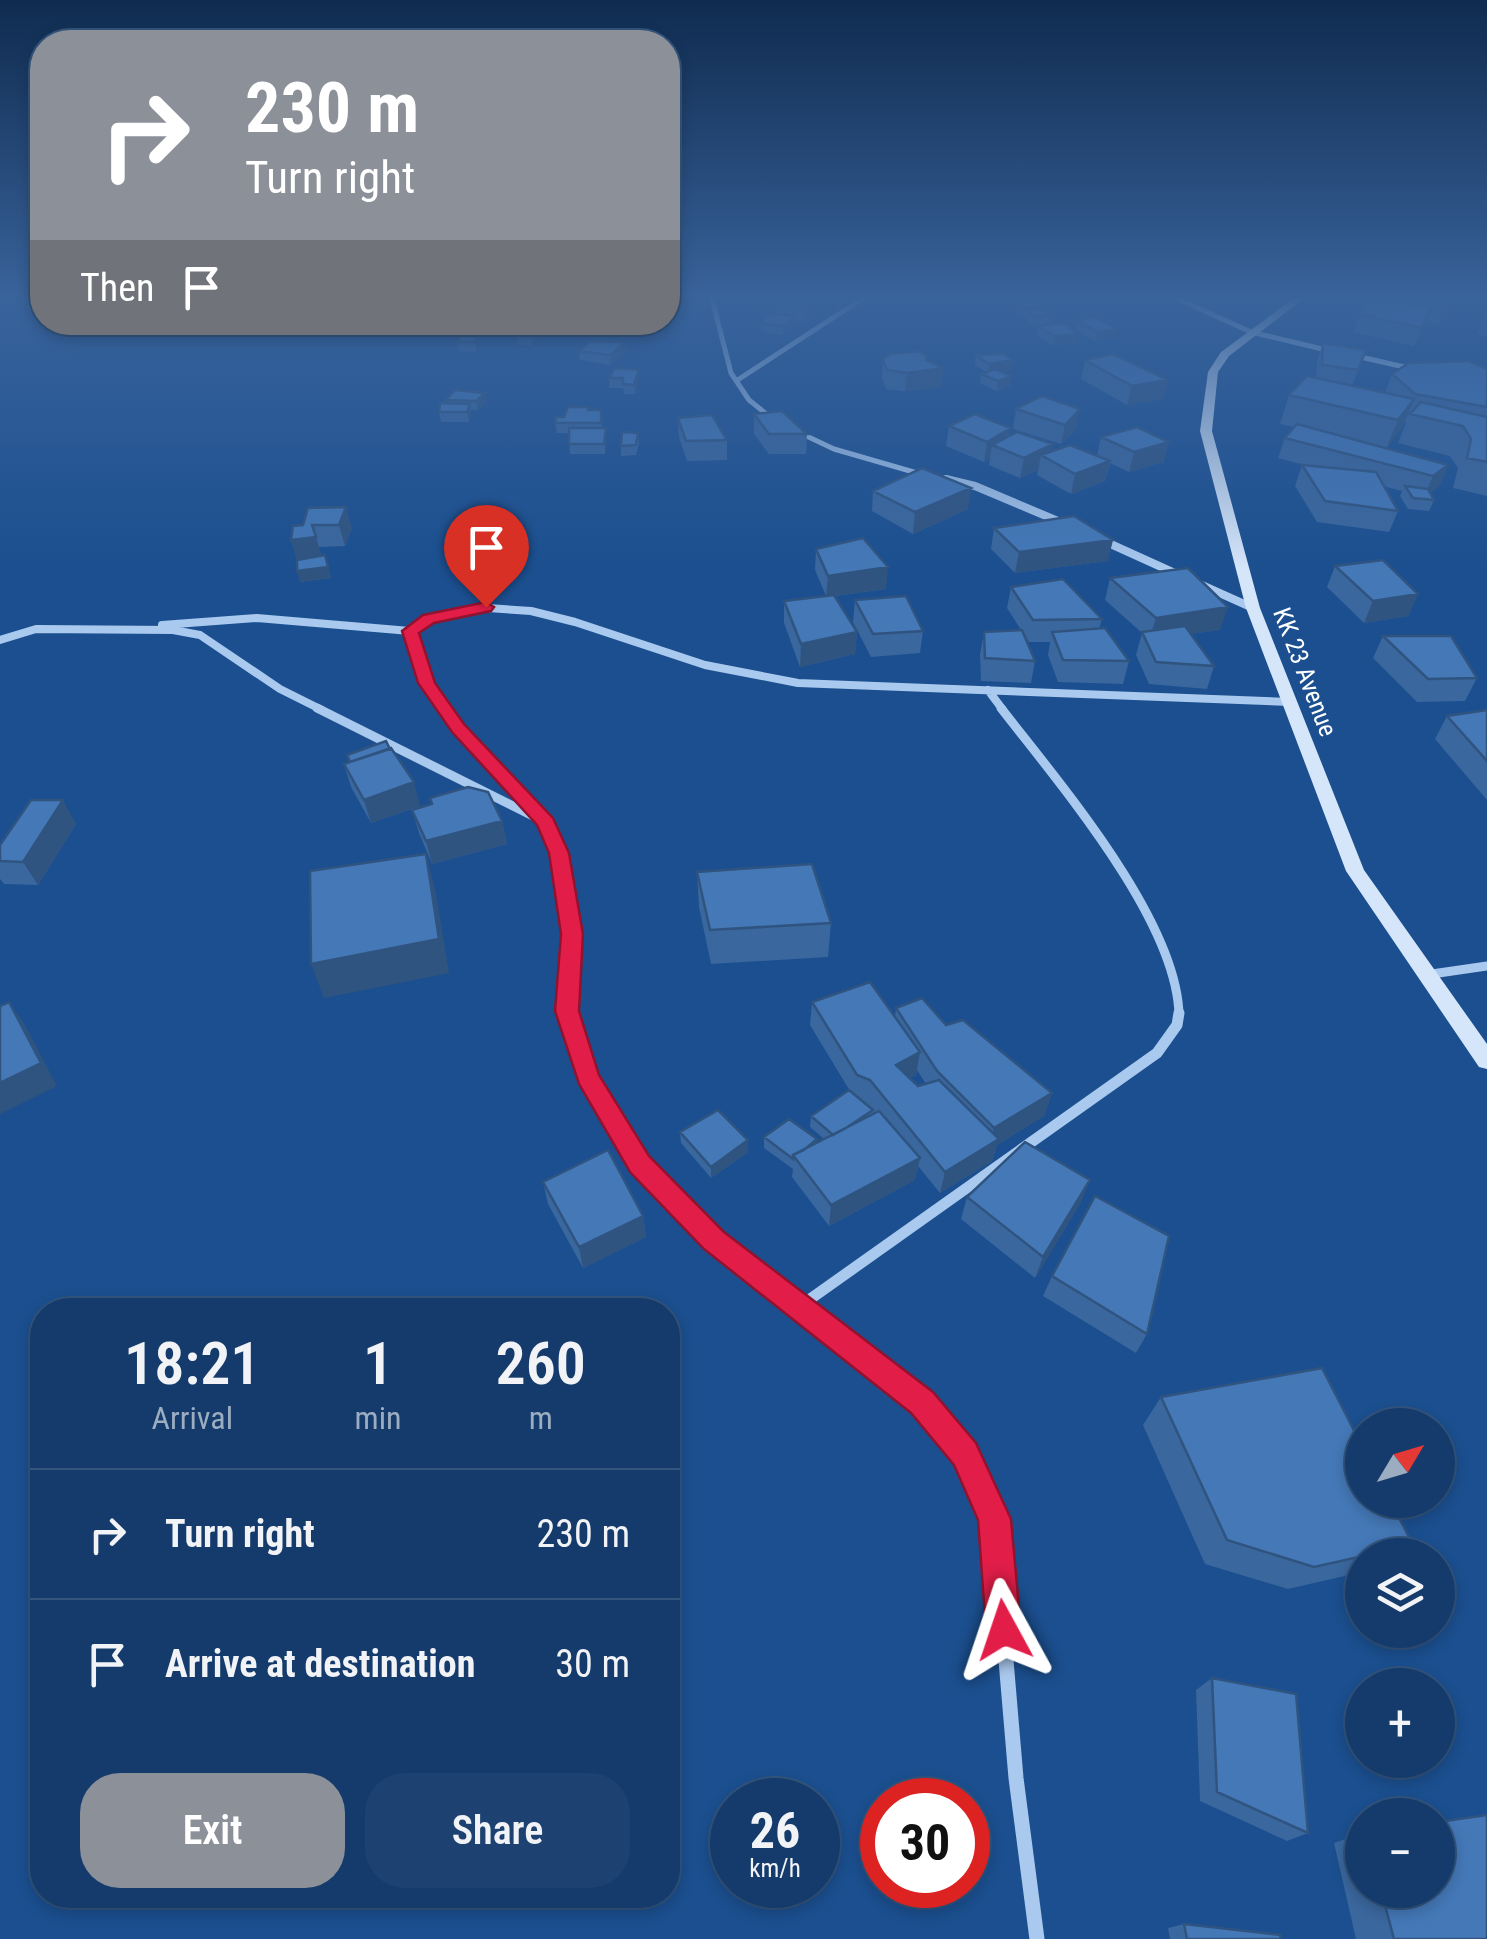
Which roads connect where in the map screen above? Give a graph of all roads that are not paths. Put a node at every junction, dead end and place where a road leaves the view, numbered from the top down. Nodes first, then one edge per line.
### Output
1 (741, 389) edge
2 (1211, 389) edge
3 (779, 424) edge
4 (793, 430) edge
5 (1074, 528) edge
6 (1091, 535) edge
7 (1254, 608) junction
8 (132, 630) junction
9 (410, 631) junction
10 (0, 640) edge
11 (988, 690) junction
12 (1290, 702) junction
13 (546, 822) junction
14 (1487, 966) edge
15 (1424, 975) junction
16 (1487, 1061) edge
17 (799, 1307) junction
18 (1037, 1939) edge

1 - 3 street
2 - 7 main road, KK 23 Avenue
4 - 5 street
6 - 7 street
7 - 12 main road, KK 23 Avenue
8 - 9 street
8 - 10 street
8 - 13 street
9 - 11 street
9 - 13 street
11 - 12 street
11 - 17 street
12 - 15 main road, KK 23 Avenue
13 - 17 street
14 - 15 street
15 - 16 main road, KK 23 Avenue
17 - 18 street

